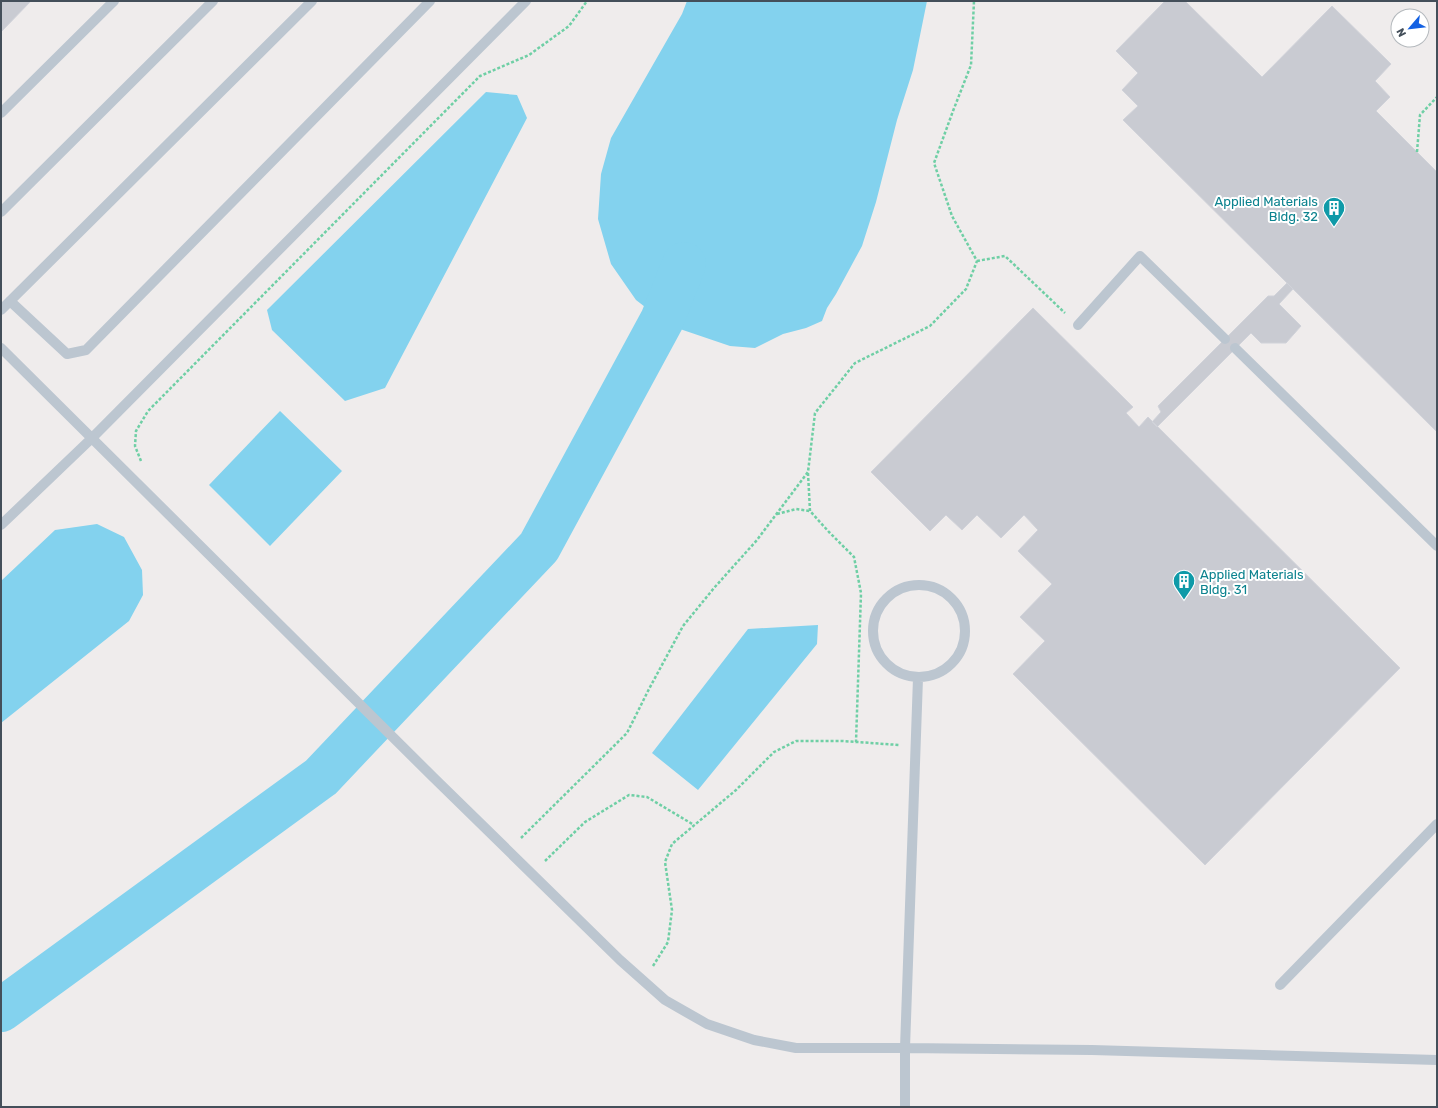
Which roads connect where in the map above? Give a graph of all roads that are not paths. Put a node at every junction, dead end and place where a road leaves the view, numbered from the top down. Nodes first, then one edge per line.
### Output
1 (114, 1) edge
2 (213, 1) edge
3 (312, 1) edge
4 (430, 1) edge
5 (526, 1) edge
6 (1, 113) edge
7 (2, 209) edge
8 (10, 300) junction
9 (1, 310) edge
10 (1078, 325) road end
11 (1225, 339) dead end
12 (1, 348) edge
13 (1235, 348) dead end
14 (92, 438) junction
15 (1, 525) edge
16 (1437, 546) edge
17 (918, 678) junction
18 (1437, 824) edge
19 (1280, 985) dead end
20 (905, 1048) junction
21 (1437, 1060) edge
22 (905, 1107) edge

1 - 6 lane
2 - 7 lane
3 - 8 lane
4 - 8 lane
5 - 14 lane
8 - 9 lane
10 - 11 lane
12 - 14 lane
13 - 16 lane
14 - 15 lane
14 - 20 lane
17 - 17 lane
17 - 20 lane
18 - 19 lane
20 - 21 lane
20 - 22 lane

